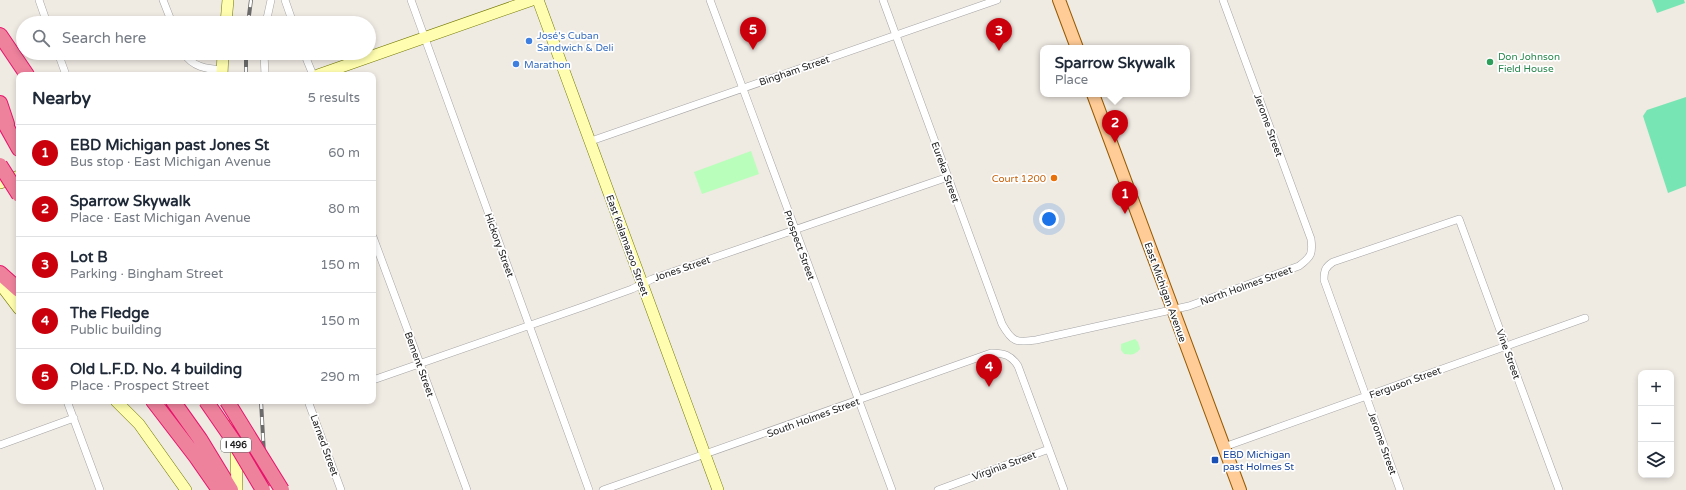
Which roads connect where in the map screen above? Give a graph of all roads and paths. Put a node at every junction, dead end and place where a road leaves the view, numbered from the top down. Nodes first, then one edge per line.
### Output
1 (39, 0) edge
2 (163, 0) edge
3 (228, 0) edge
4 (271, 0) edge
5 (284, 0) edge
6 (411, 0) edge
7 (532, 0) edge
8 (538, 0) edge
9 (710, 0) edge
10 (883, 0) edge
11 (997, 0) edge
12 (1059, 0) edge
13 (1223, 0) edge
14 (45, 16) edge
15 (169, 16) edge
16 (227, 16) edge
17 (268, 16) edge
18 (290, 16) edge
19 (0, 26) edge
20 (0, 35) edge
21 (896, 36) junction
22 (425, 38) junction
23 (1075, 45) edge
24 (11, 50) junction
25 (376, 55) edge
26 (16, 58) edge
27 (17, 60) edge
28 (61, 60) edge
29 (191, 60) edge
30 (223, 60) edge
31 (264, 60) edge
32 (307, 60) edge
33 (361, 60) edge
34 (25, 72) edge
35 (65, 72) edge
36 (222, 72) edge
37 (265, 72) edge
38 (312, 72) edge
39 (327, 72) edge
40 (742, 88) junction
41 (1094, 97) edge
42 (0, 103) edge
43 (0, 115) edge
44 (591, 141) junction
45 (16, 144) edge
46 (0, 165) edge
47 (16, 177) edge
48 (948, 177) junction
49 (0, 183) edge
50 (16, 190) edge
51 (794, 229) junction
52 (376, 245) edge
53 (1313, 250) joint
54 (1331, 263) joint
55 (0, 273) edge
56 (0, 284) edge
57 (642, 284) junction
58 (16, 287) edge
59 (16, 305) edge
60 (1173, 310) junction
61 (1585, 318) dead end
62 (529, 325) junction
63 (1506, 346) junction
64 (420, 363) junction
65 (376, 379) edge
66 (1366, 396) junction
67 (859, 400) junction
68 (68, 404) edge
69 (119, 404) edge
70 (156, 404) edge
71 (175, 404) edge
72 (208, 404) edge
73 (229, 404) edge
74 (235, 404) edge
75 (311, 404) edge
76 (74, 418) junction
77 (0, 445) edge
78 (1224, 448) junction
79 (1048, 449) junction
80 (201, 453) junction
81 (705, 455) junction
82 (100, 490) edge
83 (186, 490) edge
84 (219, 490) edge
85 (231, 490) edge
86 (237, 490) edge
87 (263, 490) edge
88 (282, 490) edge
89 (341, 490) edge
90 (467, 490) edge
91 (589, 490) edge
92 (603, 490) edge
93 (718, 490) edge
94 (892, 490) edge
95 (938, 490) edge
96 (1064, 490) edge
97 (1240, 490) edge
98 (1400, 490) edge
99 (1559, 490) edge

1 - 14 street
2 - 15 street
3 - 16 street
4 - 17 street
5 - 18 street
6 - 22 street, Hickory Street
7 - 22 street
8 - 44 street, East Kalamazoo Street
9 - 40 street, Prospect Street
10 - 21 street, Eureka Street
11 - 21 street, Bingham Street
12 - 23 main road
13 - 53 street, Jerome Street
19 - 24 highway
20 - 24 highway
21 - 40 street, Bingham Street
21 - 48 street, Eureka Street
22 - 25 street
22 - 62 street, Hickory Street
24 - 26 highway
27 - 34 highway
28 - 35 street
29 - 36 street
30 - 36 street
31 - 37 street
32 - 38 street
33 - 39 street
40 - 44 street, Bingham Street
40 - 51 street, Prospect Street
41 - 60 main road, East Michigan Avenue
42 - 45 highway
43 - 45 highway
44 - 57 street, East Kalamazoo Street
46 - 50 highway, bridge
47 - 49 street
48 - 51 street, Jones Street
48 - 60 street, Eureka Street
51 - 57 street, Jones Street
51 - 67 street, Prospect Street
52 - 64 street, Bement Street
53 - 60 street, North Holmes Street
54 - 63 street, Vine Street
54 - 66 street, Jerome Street
55 - 58 highway
56 - 59 street
57 - 62 street, Jones Street
57 - 81 street, East Kalamazoo Street
60 - 78 main road, East Michigan Avenue
61 - 63 street, Ferguson Street
62 - 64 street, Jones Street
62 - 91 street, Hickory Street
63 - 66 street, Ferguson Street
63 - 99 street, Vine Street
64 - 65 street, Jones Street
64 - 90 street, Bement Street
66 - 78 street, Ferguson Street
66 - 98 street, Jerome Street
67 - 79 street, South Holmes Street
67 - 81 street, South Holmes Street
67 - 94 street, Prospect Street
68 - 76 street
69 - 83 street
70 - 80 highway
71 - 80 highway, I 496
72 - 87 highway, I 496, bridge
73 - 88 highway, bridge
74 - 86 street
75 - 89 street, Larned Street
76 - 77 street
76 - 82 street
78 - 97 main road, East Michigan Avenue
79 - 95 street, Virginia Street
79 - 96 street
80 - 84 highway
80 - 85 highway, I 496
81 - 92 street, South Holmes Street
81 - 93 street, East Kalamazoo Street

